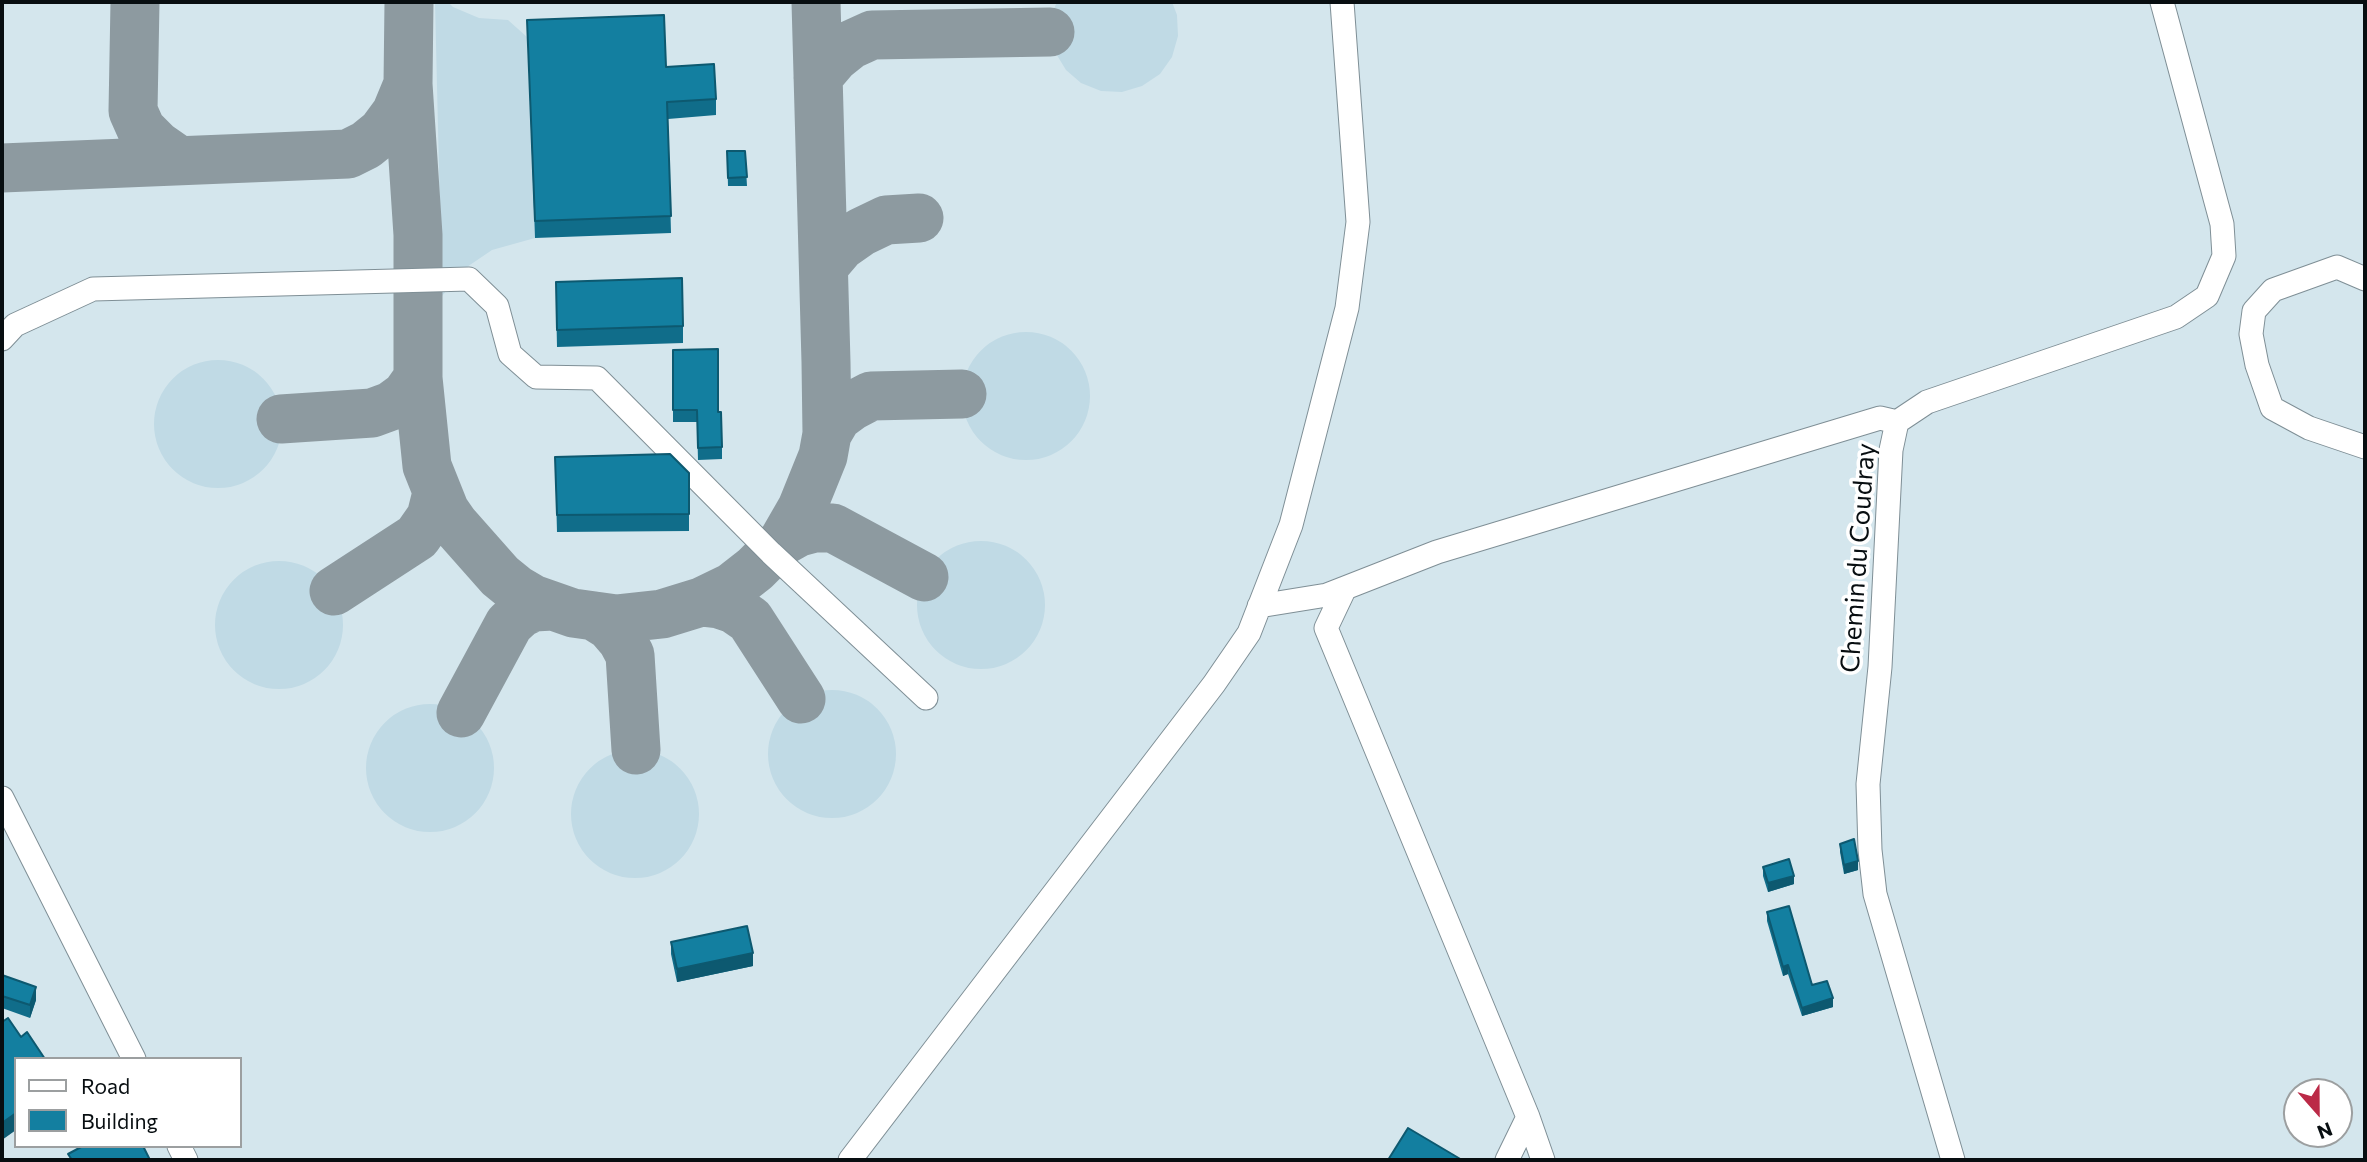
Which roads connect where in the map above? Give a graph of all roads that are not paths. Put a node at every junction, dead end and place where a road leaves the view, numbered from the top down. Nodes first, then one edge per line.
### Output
1 (1342, 2) edge
2 (2162, 2) edge
3 (2365, 279) edge
4 (2, 339) edge
5 (1897, 422) junction
6 (2365, 447) edge
7 (1345, 588) junction
8 (1259, 606) junction
9 (926, 698) dead end
10 (2, 799) edge
11 (133, 1057) edge
12 (1528, 1117) junction
13 (850, 1160) edge
14 (1507, 1160) edge
15 (1543, 1160) edge
16 (1953, 1160) edge

1 - 8 street
2 - 5 street, Chemin du Coudray
3 - 6 street
4 - 9 street
5 - 7 street
5 - 16 street, Chemin du Coudray
7 - 8 street
7 - 12 street
8 - 13 street
10 - 11 street
12 - 14 street
12 - 15 street

